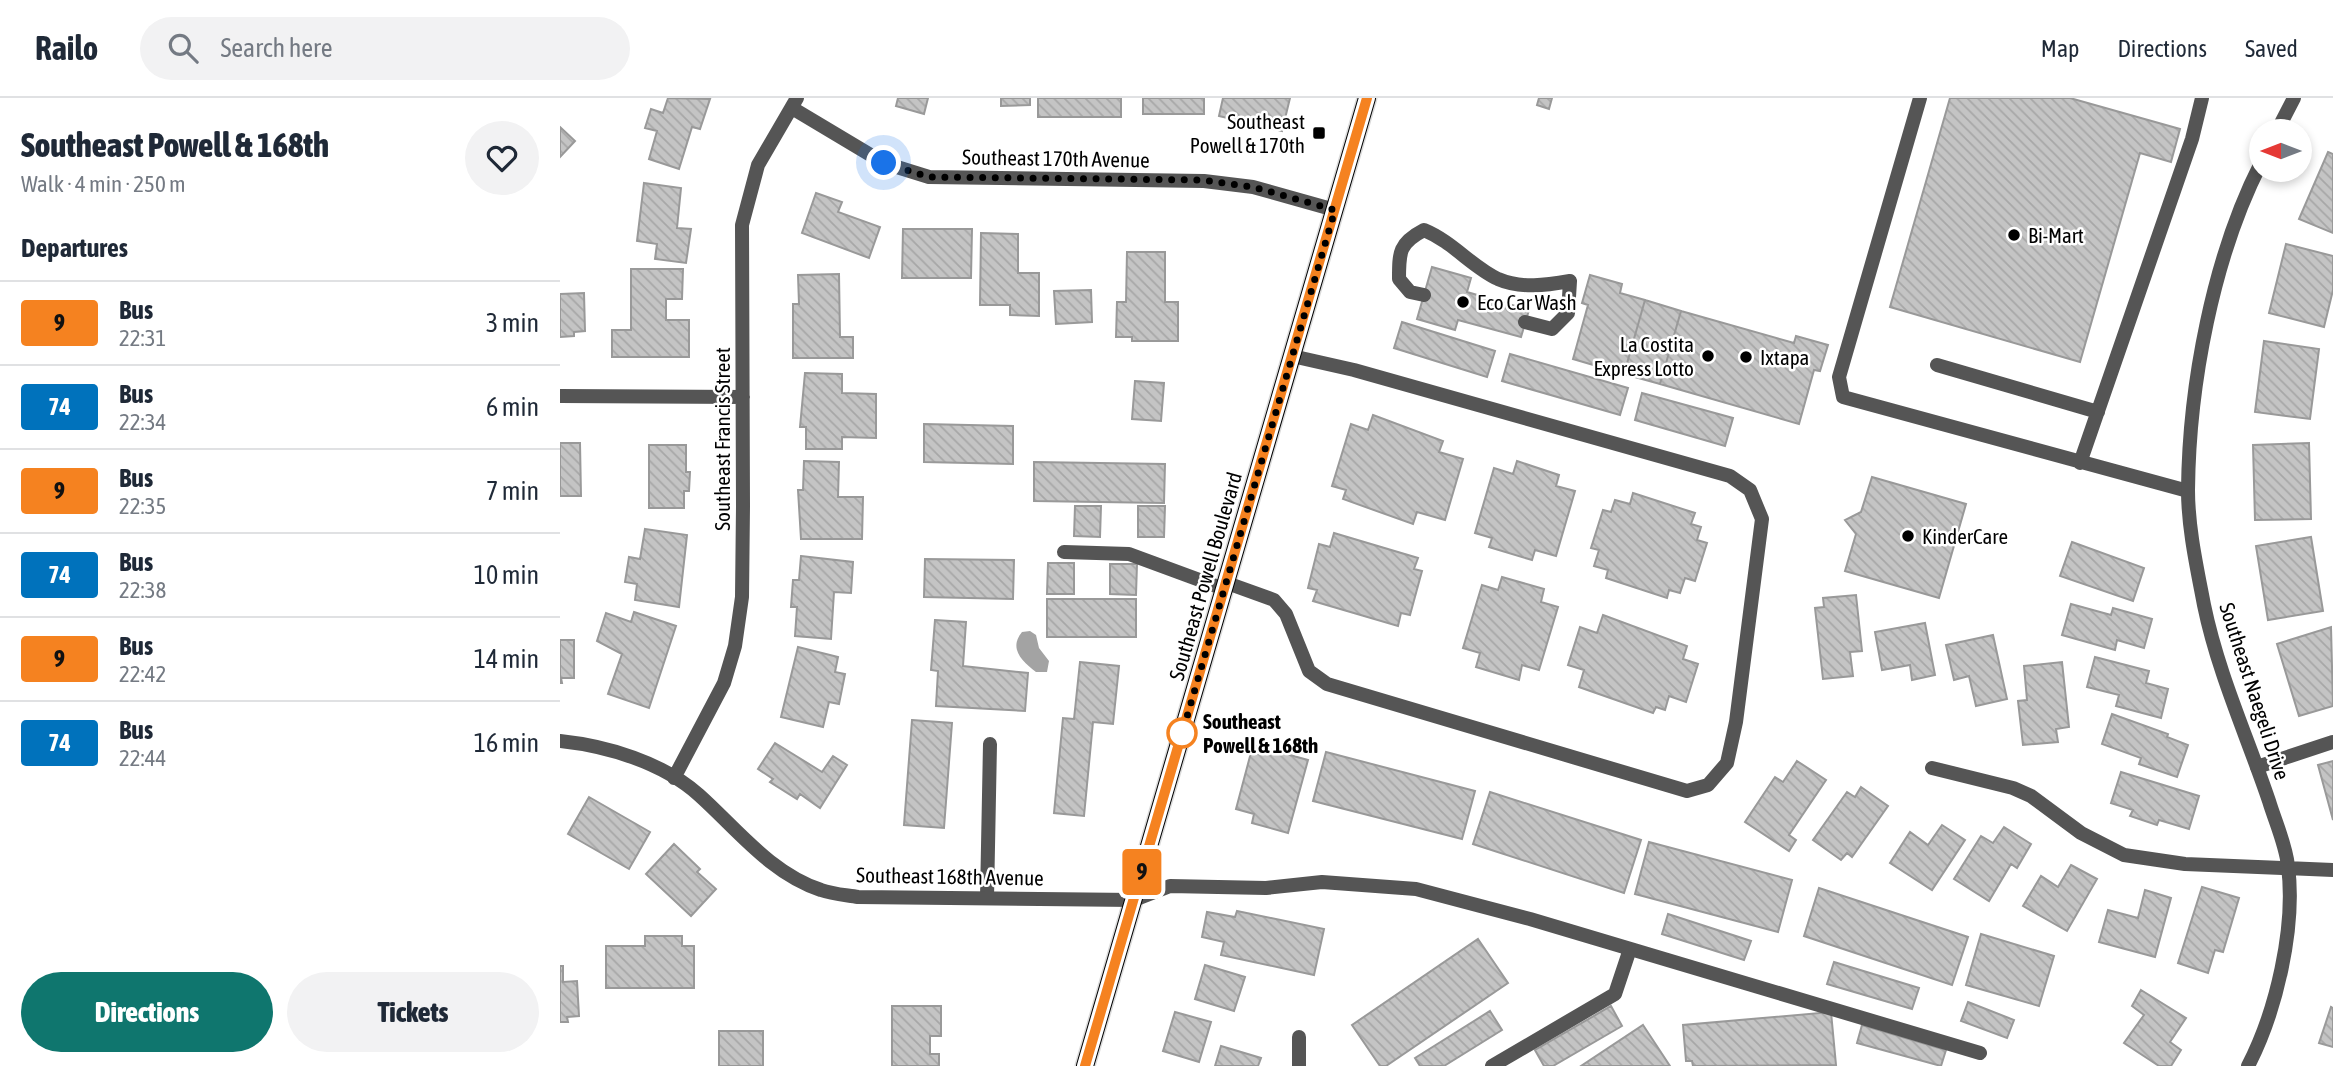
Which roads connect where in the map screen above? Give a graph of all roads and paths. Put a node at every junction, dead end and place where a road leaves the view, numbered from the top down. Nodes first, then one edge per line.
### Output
1 (1367, 98) edge
2 (1920, 98) edge
3 (2202, 98) edge
4 (2294, 98) edge
5 (794, 103) edge
6 (2283, 119) edge
7 (2253, 182) edge
8 (1335, 210) junction
9 (1424, 295) dead end
10 (1525, 322) dead end
11 (1292, 356) junction
12 (1937, 365) dead end
13 (560, 396) edge
14 (744, 397) junction
15 (2098, 412) junction
16 (2080, 463) junction
17 (2188, 491) junction
18 (1064, 552) dead end
19 (1226, 586) junction
20 (560, 741) edge
21 (2333, 741) edge
22 (990, 744) dead end
23 (2257, 767) junction
24 (1932, 768) dead end
25 (674, 778) junction
26 (2288, 866) junction
27 (2333, 870) edge
28 (987, 898) junction
29 (1134, 900) junction
30 (1630, 949) junction
31 (1299, 1037) dead end
32 (1980, 1053) dead end
33 (1086, 1066) edge
34 (1299, 1066) edge
35 (1492, 1066) edge
36 (2248, 1066) edge

1 - 8 main road, Southeast Powell Boulevard
2 - 16 street
3 - 15 street
4 - 6 street
5 - 8 street, Southeast 170th Avenue
5 - 14 street, Southeast Francis Street
7 - 17 street, Southeast Naegeli Drive
8 - 11 main road, Southeast Powell Boulevard
9 - 10 street
11 - 19 main road, Southeast Powell Boulevard
11 - 19 street
12 - 15 street
13 - 14 street
14 - 25 street, Southeast Francis Street
15 - 16 street
16 - 17 street
17 - 23 street, Southeast Naegeli Drive
18 - 19 street
19 - 29 main road, Southeast Powell Boulevard
20 - 25 street, Southeast 168th Avenue
21 - 23 street
22 - 28 street
23 - 26 street, Southeast Naegeli Drive
24 - 26 street
25 - 28 street, Southeast 168th Avenue
26 - 27 street
26 - 36 street, Southeast Naegeli Drive
28 - 29 street, Southeast 168th Avenue
29 - 30 street
29 - 33 main road, Southeast Powell Boulevard
30 - 32 street
30 - 35 street
31 - 34 street

